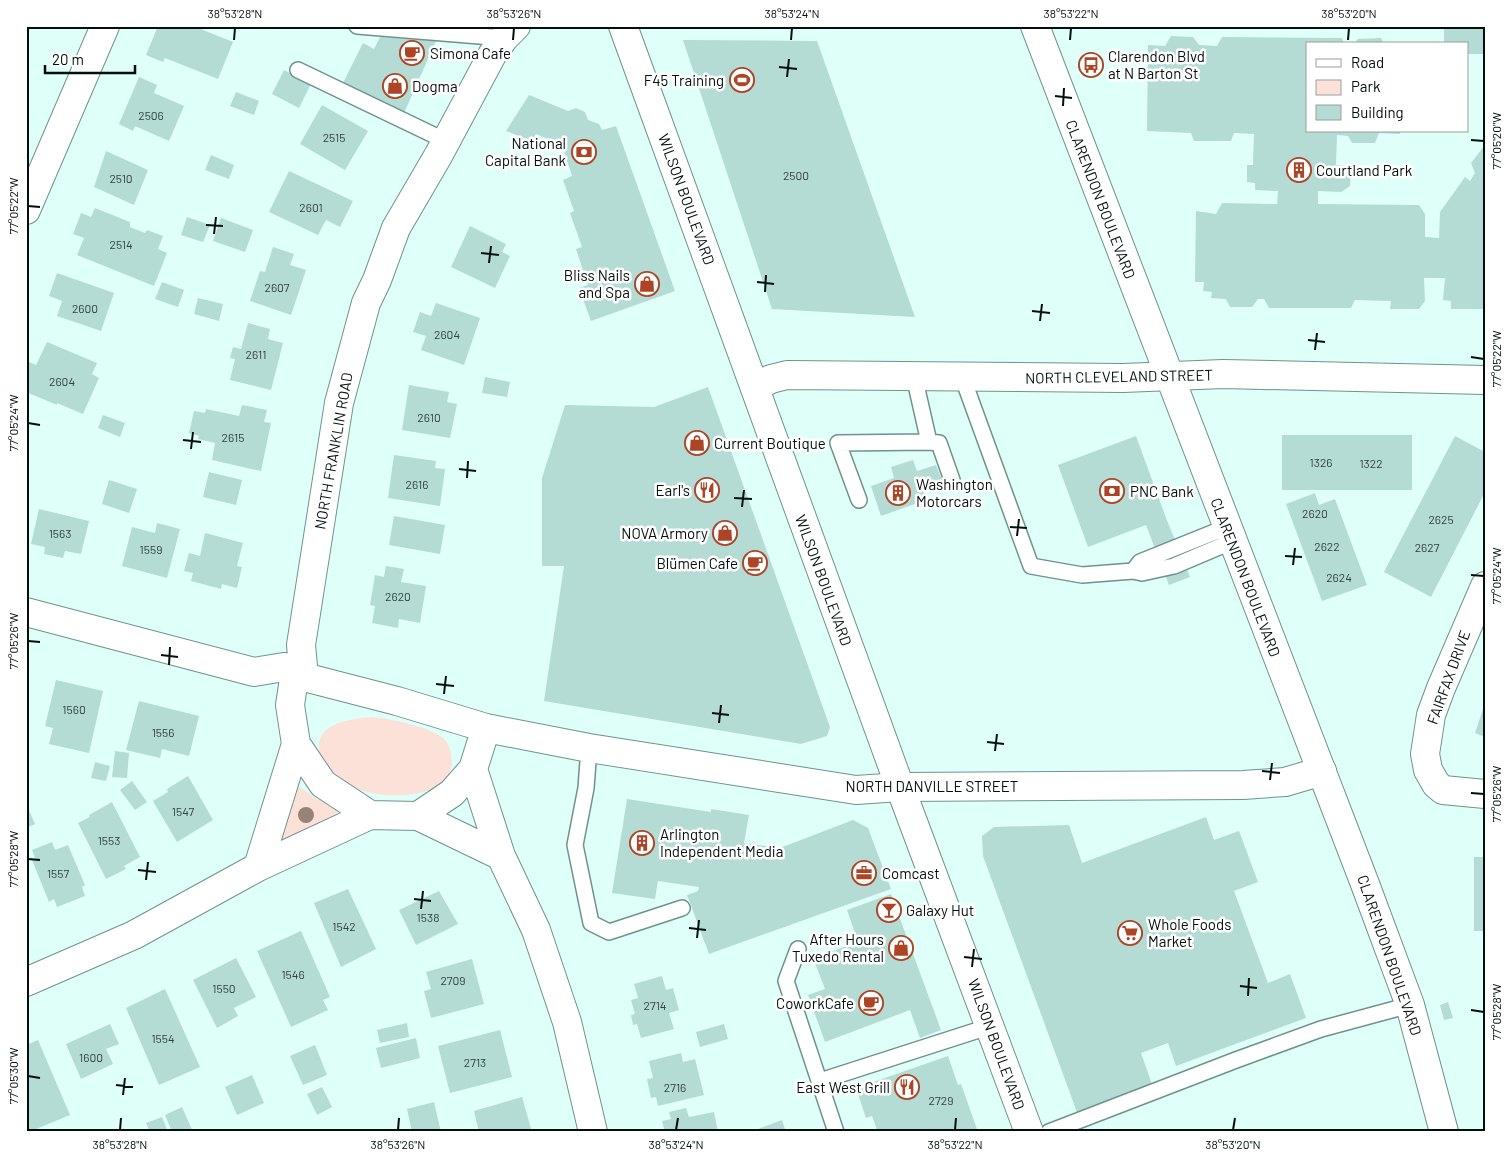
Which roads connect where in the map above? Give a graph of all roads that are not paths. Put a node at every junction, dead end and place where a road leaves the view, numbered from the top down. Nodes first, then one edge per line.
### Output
1 (104, 26) edge
2 (357, 26) edge
3 (623, 26) edge
4 (1035, 26) edge
5 (510, 32) edge
6 (298, 70) dead end
7 (446, 141) junction
8 (26, 210) edge
9 (1168, 375) junction
10 (914, 376) junction
11 (962, 376) junction
12 (1485, 380) edge
13 (755, 387) junction
14 (929, 442) junction
15 (952, 480) dead end
16 (859, 500) dead end
17 (1230, 534) junction
18 (1485, 586) edge
19 (26, 612) edge
20 (254, 672) junction
21 (300, 675) junction
22 (290, 705) junction
23 (486, 728) junction
24 (296, 744) junction
25 (589, 748) junction
26 (473, 769) junction
27 (1322, 771) junction
28 (900, 786) junction
29 (1485, 794) edge
30 (370, 815) junction
31 (418, 816) junction
32 (501, 856) junction
33 (258, 867) junction
34 (682, 908) dead end
35 (798, 949) dead end
36 (26, 982) edge
37 (1410, 1005) junction
38 (991, 1026) junction
39 (820, 1080) junction
40 (593, 1132) edge
41 (836, 1132) edge
42 (1029, 1132) edge
43 (1049, 1132) edge
44 (1444, 1132) edge

1 - 8 street
2 - 5 lane
3 - 13 street, WILSON BOULEVARD
4 - 9 street, CLARENDON BOULEVARD
5 - 7 street, NORTH FRANKLIN ROAD
6 - 7 lane
7 - 21 street, NORTH FRANKLIN ROAD
9 - 11 street, NORTH CLEVELAND STREET
9 - 12 street, NORTH CLEVELAND STREET
9 - 17 street, CLARENDON BOULEVARD
10 - 11 street, NORTH CLEVELAND STREET
10 - 13 street, NORTH CLEVELAND STREET
10 - 14 lane
11 - 17 lane
13 - 28 street, WILSON BOULEVARD
14 - 15 lane
14 - 16 lane
17 - 27 street, CLARENDON BOULEVARD
18 - 29 street, FAIRFAX DRIVE
19 - 20 street
20 - 21 street, NORTH DANVILLE STREET
20 - 22 street
21 - 22 street, NORTH FRANKLIN ROAD
21 - 23 street, NORTH DANVILLE STREET
22 - 24 street, NORTH FRANKLIN ROAD
23 - 25 street, NORTH DANVILLE STREET
23 - 26 street
24 - 30 street
24 - 33 street
25 - 28 street, NORTH DANVILLE STREET
25 - 34 lane
26 - 31 street
26 - 32 street
27 - 28 street, NORTH DANVILLE STREET
27 - 37 street, CLARENDON BOULEVARD
28 - 38 street, WILSON BOULEVARD
30 - 31 street
30 - 33 street
31 - 32 street
32 - 40 street
33 - 36 street
35 - 39 lane
37 - 43 lane
37 - 44 street, CLARENDON BOULEVARD
38 - 39 lane
38 - 42 street, WILSON BOULEVARD
39 - 41 lane

